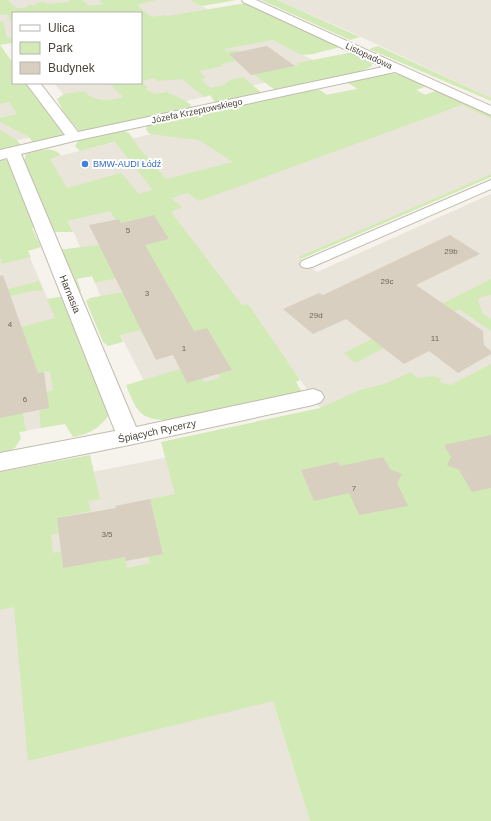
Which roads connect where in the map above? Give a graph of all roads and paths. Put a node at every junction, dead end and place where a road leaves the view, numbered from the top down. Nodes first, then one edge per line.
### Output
1 (246, 0) edge
2 (395, 68) junction
3 (34, 84) edge
4 (490, 110) edge
5 (74, 137) junction
6 (6, 154) edge
7 (491, 184) edge
8 (307, 264) dead end
9 (313, 397) dead end
10 (129, 437) junction
11 (0, 462) edge

1 - 2 street, Listopadowa
2 - 4 street, Listopadowa
2 - 5 street, Józefa Krzeptowskiego
3 - 5 street
5 - 6 street, Józefa Krzeptowskiego
6 - 10 street, Harnasia
7 - 8 lane
9 - 10 street, Śpiących Rycerzy
10 - 11 street, Śpiących Rycerzy

